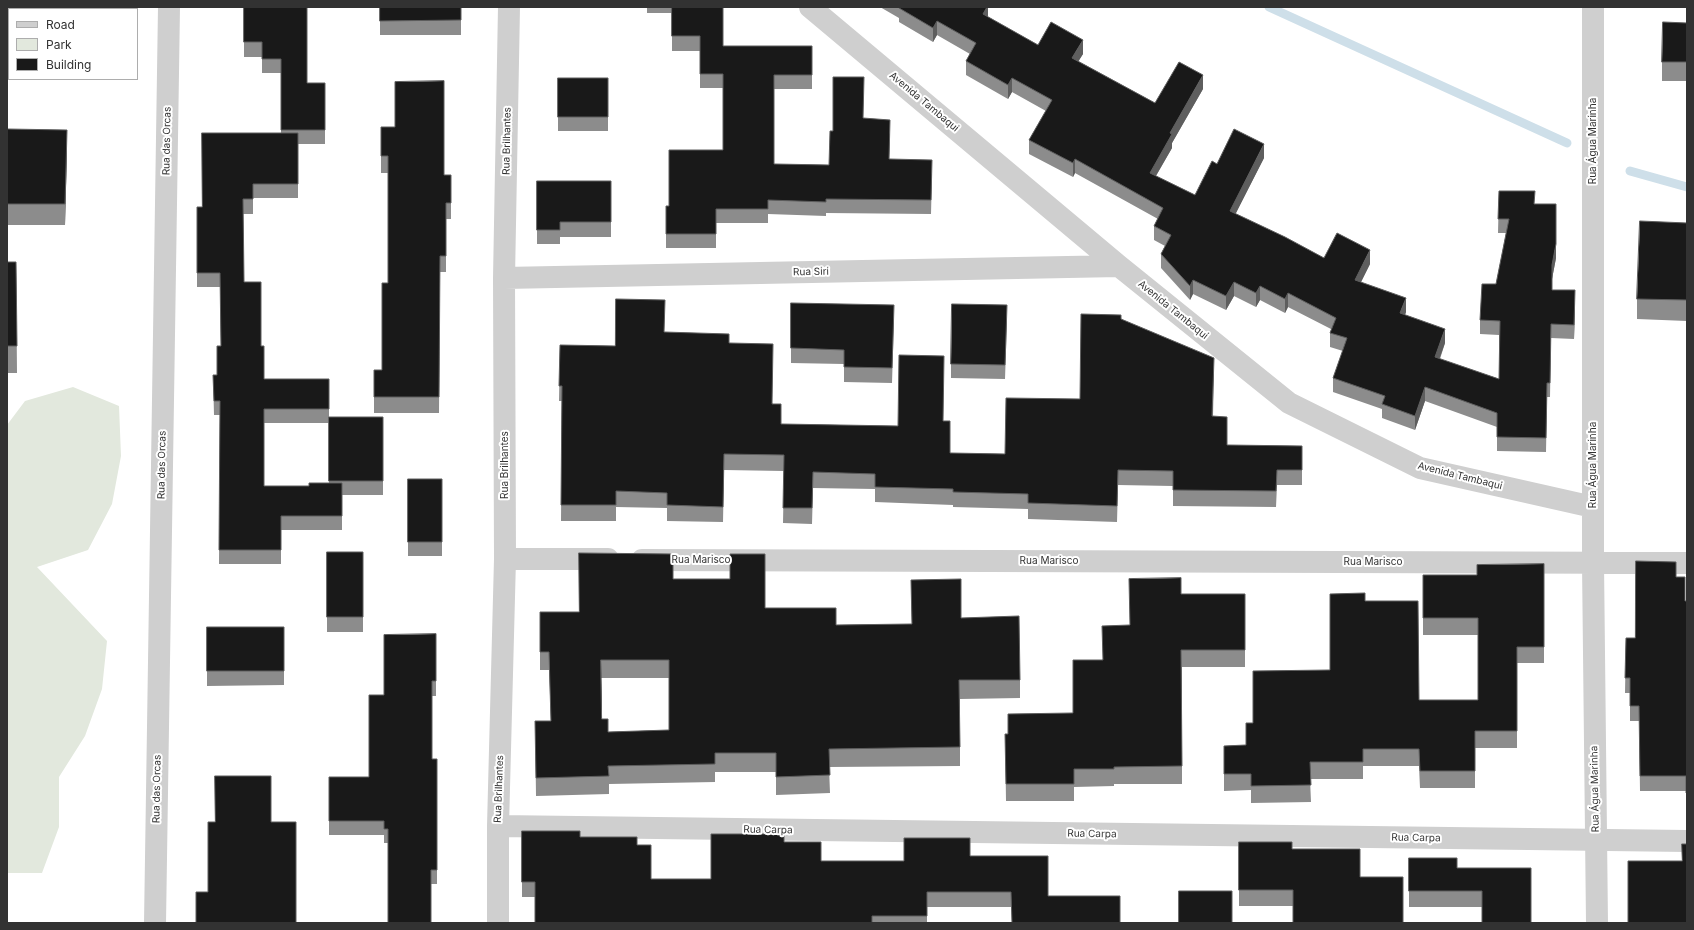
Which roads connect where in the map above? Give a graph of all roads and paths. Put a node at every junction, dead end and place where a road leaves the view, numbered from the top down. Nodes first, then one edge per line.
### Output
1 (169, 7) edge
2 (509, 7) edge
3 (810, 7) edge
4 (1593, 7) edge
5 (1119, 266) junction
6 (504, 278) junction
7 (1593, 507) junction
8 (505, 559) junction
9 (1593, 563) junction
10 (1687, 564) edge
11 (498, 826) junction
12 (1596, 840) junction
13 (1687, 841) edge
14 (156, 923) edge
15 (498, 923) edge
16 (1597, 923) edge

1 - 14 street, Rua das Orcas
2 - 6 street, Rua Brilhantes
3 - 5 street, Avenida Tambaqui
4 - 7 street, Rua Água Marinha
5 - 6 street, Rua Siri
5 - 7 street, Avenida Tambaqui
6 - 8 street, Rua Brilhantes
7 - 9 street, Rua Água Marinha
8 - 9 street, Rua Marisco
8 - 11 street, Rua Brilhantes
9 - 10 street
9 - 12 street, Rua Água Marinha
11 - 12 street, Rua Carpa
11 - 15 street, Rua Brilhantes
12 - 13 street, Rua Carpa
12 - 16 street, Rua Água Marinha

